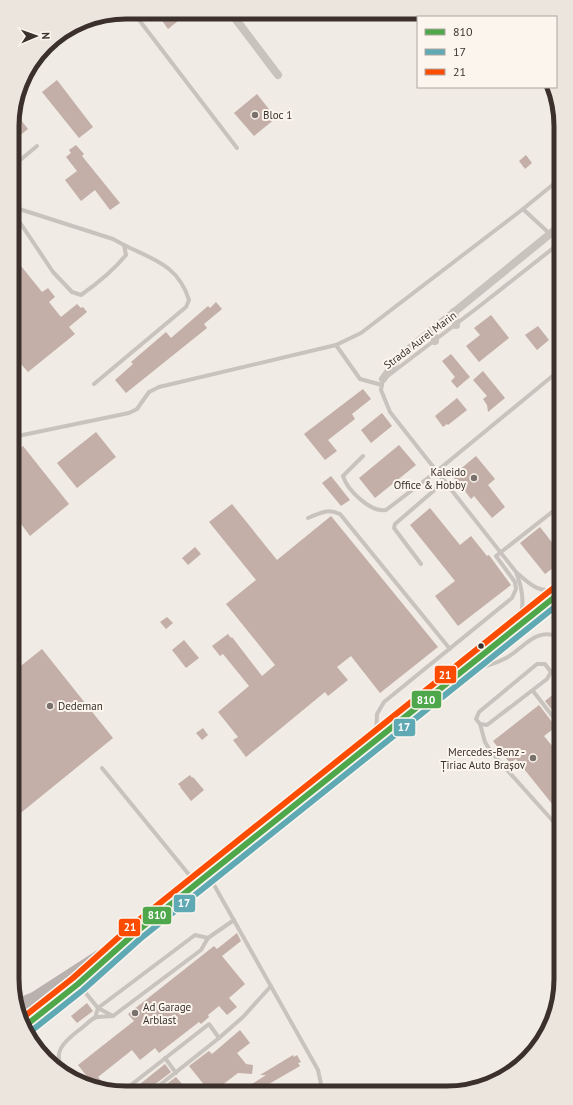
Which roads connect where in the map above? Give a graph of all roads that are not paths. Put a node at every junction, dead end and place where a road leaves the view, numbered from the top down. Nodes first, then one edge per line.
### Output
1 (138, 19) edge
2 (235, 19) edge
3 (278, 75) dead end
4 (37, 146) dead end
5 (237, 148) dead end
6 (19, 161) edge
7 (554, 184) edge
8 (19, 209) edge
9 (523, 209) junction
10 (19, 221) edge
11 (554, 231) edge
12 (550, 234) junction
13 (124, 245) junction
14 (554, 248) edge
15 (454, 312) junction
16 (456, 325) junction
17 (433, 328) junction
18 (435, 341) junction
19 (336, 345) junction
20 (554, 375) edge
21 (382, 382) junction
22 (94, 384) dead end
23 (19, 436) edge
24 (363, 456) dead end
25 (437, 471) junction
26 (445, 481) junction
27 (554, 511) edge
28 (308, 518) dead end
29 (501, 553) junction
30 (421, 564) dead end
31 (516, 572) junction
32 (554, 589) edge
33 (554, 598) edge
34 (516, 628) junction
35 (554, 635) edge
36 (450, 649) junction
37 (464, 669) junction
38 (554, 670) edge
39 (551, 672) junction
40 (533, 691) junction
41 (554, 718) edge
42 (480, 724) junction
43 (376, 740) junction
44 (102, 768) dead end
45 (554, 822) edge
46 (208, 875) junction
47 (197, 883) junction
48 (234, 920) junction
49 (135, 933) junction
50 (208, 938) junction
51 (78, 984) junction
52 (271, 986) junction
53 (23, 1005) edge
54 (98, 1008) junction
55 (113, 1016) junction
56 (95, 1018) junction
57 (29, 1023) edge
58 (219, 1038) junction
59 (165, 1058) junction
60 (62, 1065) edge
61 (176, 1073) junction
62 (130, 1086) edge
63 (159, 1086) edge
64 (319, 1086) edge

1 - 5 lane
2 - 3 street
4 - 6 lane
7 - 9 lane
8 - 13 lane
9 - 12 lane
9 - 19 lane
10 - 13 lane
11 - 12 street
12 - 15 street
13 - 22 lane
14 - 16 lane, Strada Aurel Marin
15 - 16 street
15 - 17 street
16 - 18 lane, Strada Aurel Marin
17 - 18 street
17 - 21 street
18 - 21 lane, Strada Aurel Marin
19 - 21 lane
19 - 23 lane
20 - 25 lane
21 - 25 lane, Strada Aurel Marin
24 - 25 lane
25 - 26 lane, Strada Aurel Marin
26 - 29 lane, Strada Aurel Marin
26 - 30 lane
27 - 29 lane
28 - 36 lane
29 - 31 lane, Strada Aurel Marin
29 - 36 lane
31 - 32 lane, Strada Aurel Marin
31 - 34 lane, Strada Aurel Marin
33 - 34 main road
34 - 37 main road
35 - 37 lane
36 - 43 lane
37 - 43 main road
38 - 39 lane
39 - 40 lane
39 - 42 lane
40 - 41 lane
40 - 42 lane
42 - 45 lane
43 - 46 main road
44 - 47 lane
46 - 47 main road
46 - 48 lane
47 - 49 main road
48 - 50 lane
48 - 52 lane
49 - 51 main road
49 - 53 main road
50 - 54 lane
50 - 55 lane
51 - 54 lane
51 - 57 main road
52 - 58 lane
52 - 64 lane
54 - 55 lane
54 - 56 lane
55 - 56 lane
56 - 60 lane
58 - 59 lane
58 - 61 lane
59 - 61 lane
59 - 62 lane
61 - 63 lane

